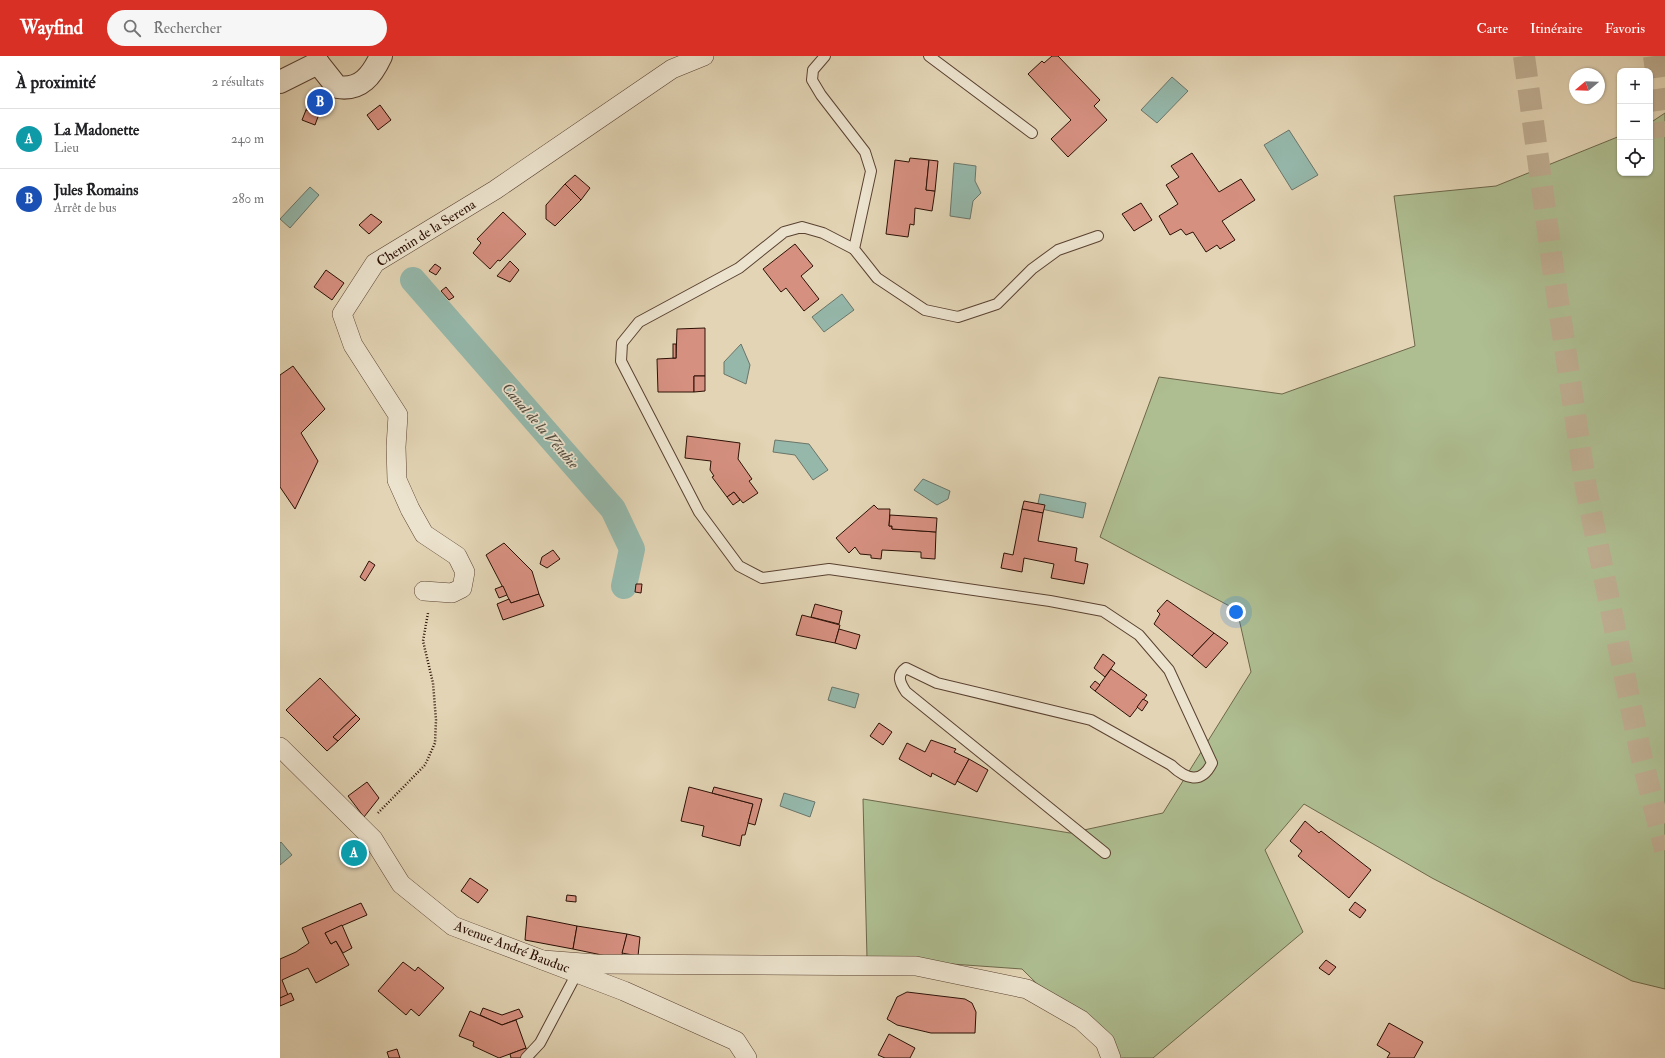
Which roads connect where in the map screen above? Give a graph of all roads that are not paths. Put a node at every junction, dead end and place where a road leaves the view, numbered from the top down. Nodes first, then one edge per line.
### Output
1 (381, 56) edge
2 (704, 56) edge
3 (825, 56) edge
4 (929, 56) edge
5 (320, 60) edge
6 (280, 82) edge
7 (1032, 133) dead end
8 (1098, 236) dead end
9 (854, 249) junction
10 (424, 592) road end
11 (280, 747) edge
12 (1105, 853) dead end
13 (543, 960) junction
14 (578, 973) junction
15 (526, 1058) edge
16 (747, 1058) edge
17 (1111, 1058) edge

1 - 5 street
2 - 10 street, Chemin de la Serena
3 - 9 lane
4 - 7 lane
5 - 6 street
8 - 9 lane
9 - 12 lane
11 - 13 street, Avenue André Bauduc
13 - 14 street, Avenue André Bauduc
13 - 17 street
14 - 15 lane
14 - 16 street, Avenue André Bauduc

